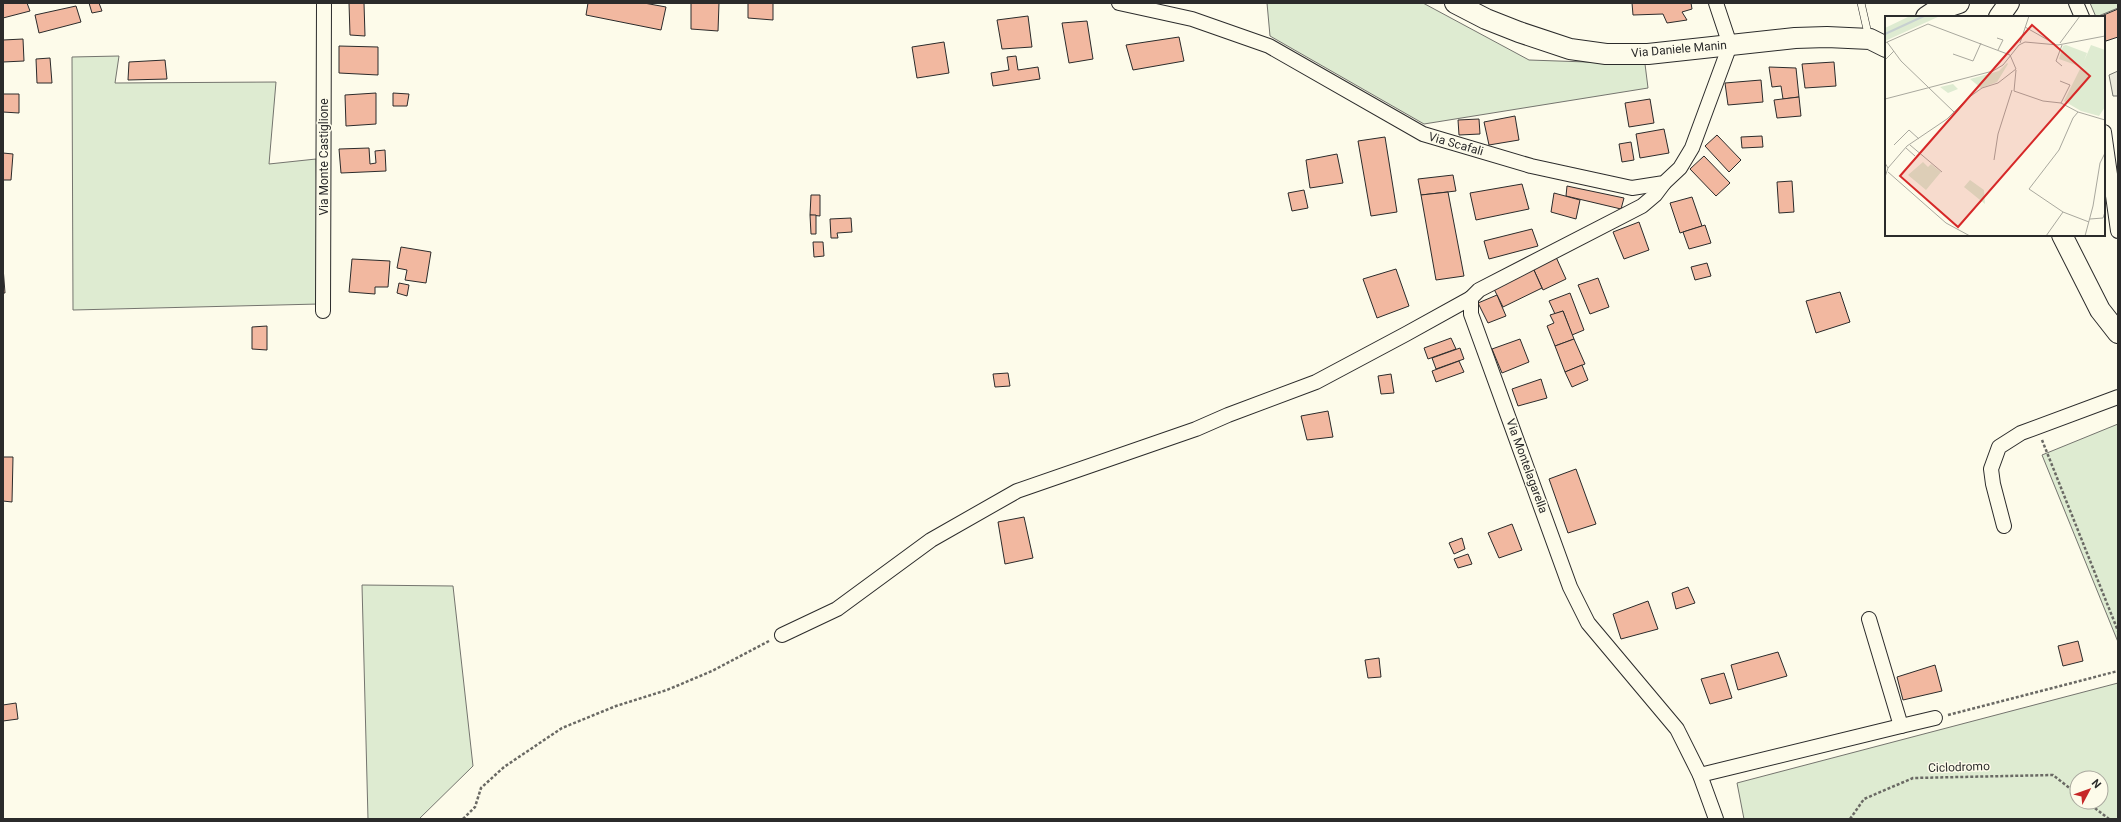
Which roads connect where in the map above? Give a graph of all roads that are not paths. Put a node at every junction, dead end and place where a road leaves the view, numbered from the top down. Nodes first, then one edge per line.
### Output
1 (324, 3) edge
2 (1119, 3) edge
3 (1455, 3) edge
4 (1716, 3) edge
5 (1861, 3) edge
6 (1958, 3) edge
7 (2008, 3) edge
8 (2076, 3) edge
9 (1928, 16) edge
10 (1948, 16) edge
11 (2000, 16) edge
12 (2082, 16) edge
13 (1878, 43) edge
14 (1730, 45) junction
15 (2105, 139) edge
16 (1664, 183) junction
17 (2118, 231) edge
18 (2063, 236) edge
19 (1471, 298) junction
20 (324, 310) dead end
21 (2118, 333) edge
22 (2118, 397) edge
23 (2004, 526) dead end
24 (1870, 619) dead end
25 (782, 635) road end
26 (1936, 718) road end
27 (1901, 726) junction
28 (1700, 775) junction
29 (1716, 819) edge

1 - 20 street, Via Monte Castiglione
2 - 16 street, Via Scafali
3 - 14 main road, Via Daniele Manin
4 - 14 street
5 - 13 lane
6 - 9 main road
6 - 10 main road
7 - 11 main road
8 - 12 street
13 - 14 main road, Via Daniele Manin
14 - 16 street
15 - 17 street
16 - 19 street
18 - 21 main road
19 - 25 street
19 - 28 street, Via Montelagarella
22 - 23 street
24 - 27 street
26 - 27 street
27 - 28 street
28 - 29 street, Via Montelagarella

